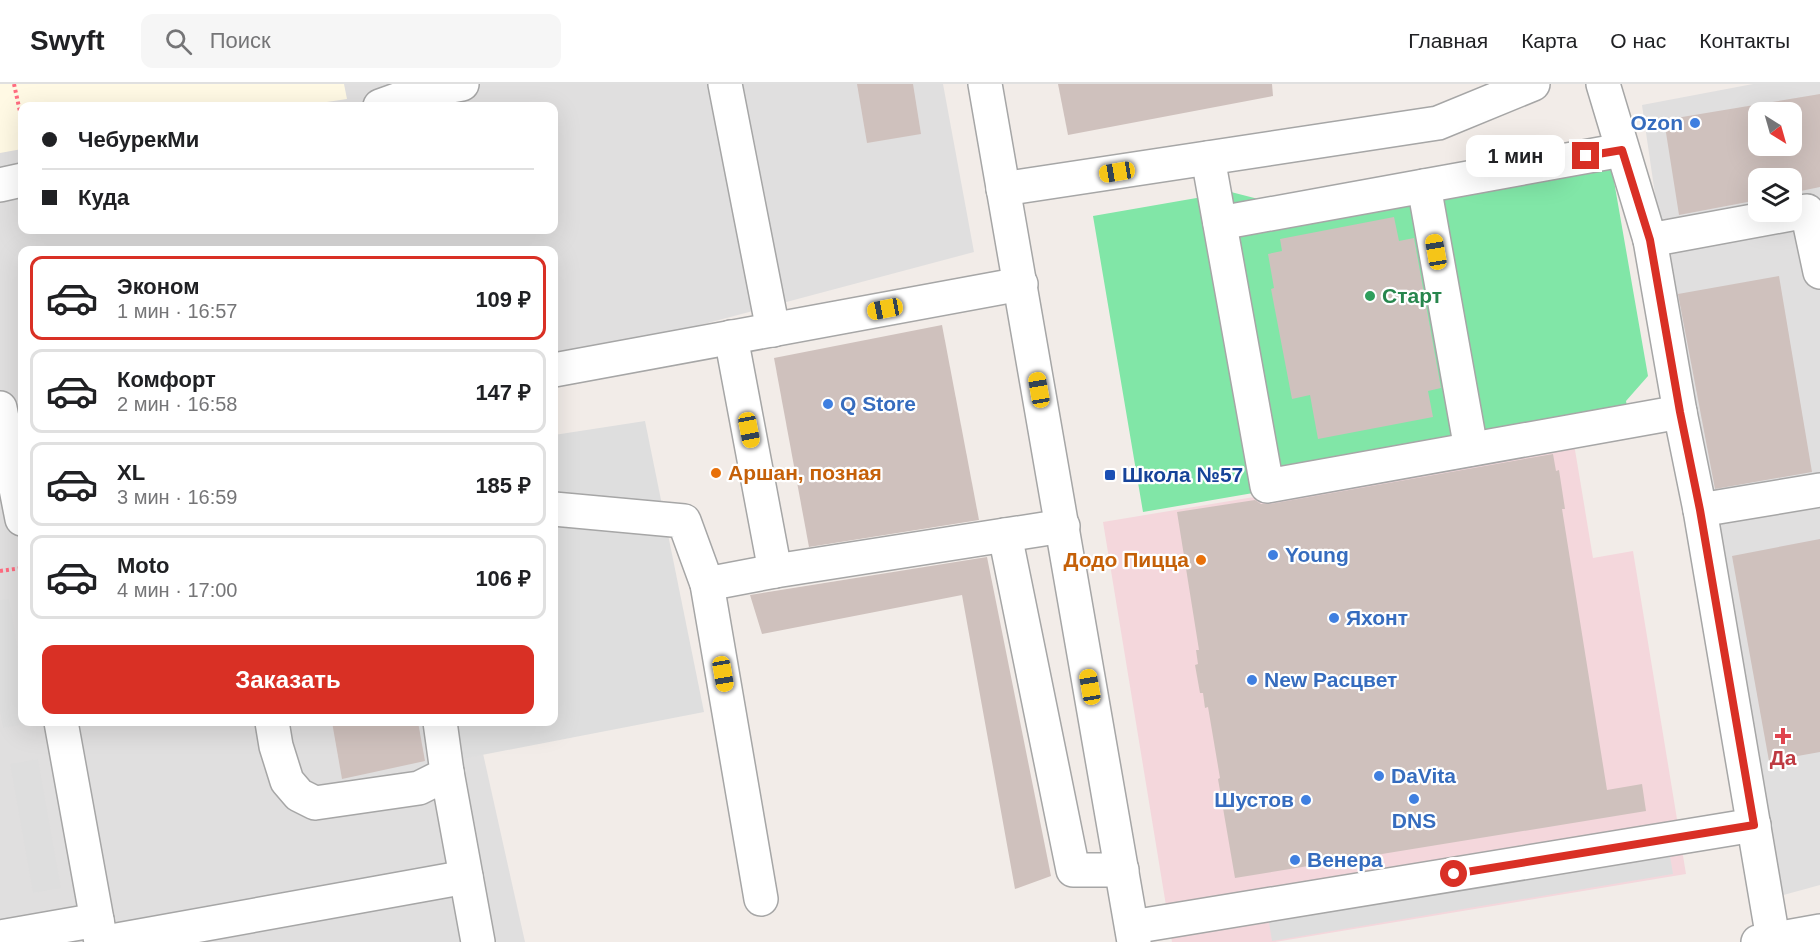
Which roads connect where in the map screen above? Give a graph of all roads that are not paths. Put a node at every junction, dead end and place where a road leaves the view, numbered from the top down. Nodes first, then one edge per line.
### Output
1 (462, 84) edge
2 (725, 84) edge
3 (985, 84) edge
4 (1533, 84) edge
5 (1603, 84) edge
6 (392, 102) edge
7 (1622, 150) junction
8 (1208, 158) junction
9 (18, 181) edge
10 (0, 185) edge
11 (1424, 186) junction
12 (1003, 189) junction
13 (1220, 223) junction
14 (1650, 240) junction
15 (1820, 272) edge
16 (1021, 284) junction
17 (773, 330) junction
18 (731, 337) junction
19 (558, 369) edge
20 (0, 408) edge
21 (1680, 412) junction
22 (1471, 449) junction
23 (18, 475) edge
24 (1820, 490) edge
25 (558, 509) edge
26 (1700, 510) junction
27 (1063, 526) junction
28 (1005, 535) junction
29 (775, 571) junction
30 (707, 584) junction
31 (62, 726) edge
32 (273, 726) edge
33 (441, 726) edge
34 (447, 772) junction
35 (1754, 825) junction
36 (1122, 870) junction
37 (466, 877) junction
38 (761, 899) dead end
39 (1820, 931) edge
40 (1133, 934) edge
41 (101, 935) edge
42 (0, 937) edge
43 (1766, 941) edge
44 (478, 942) edge

1 - 6 street
2 - 17 street
3 - 12 street
4 - 8 street
5 - 7 street
7 - 11 street
7 - 14 street
8 - 12 street
8 - 13 street
9 - 10 street
11 - 13 street
11 - 22 street
12 - 16 street
13 - 22 street
14 - 15 street
14 - 21 street
16 - 17 street
16 - 27 street
17 - 18 street
18 - 19 street
18 - 29 street
20 - 23 street
21 - 22 street
21 - 26 street
24 - 26 street
25 - 30 street
26 - 35 street
27 - 28 street
27 - 36 street
28 - 29 street
28 - 36 street
29 - 30 street
30 - 38 street
31 - 41 street
32 - 34 street
33 - 34 street
34 - 37 street
35 - 40 street
35 - 43 street
36 - 40 street
37 - 41 street
37 - 44 street
39 - 43 street
41 - 42 street

